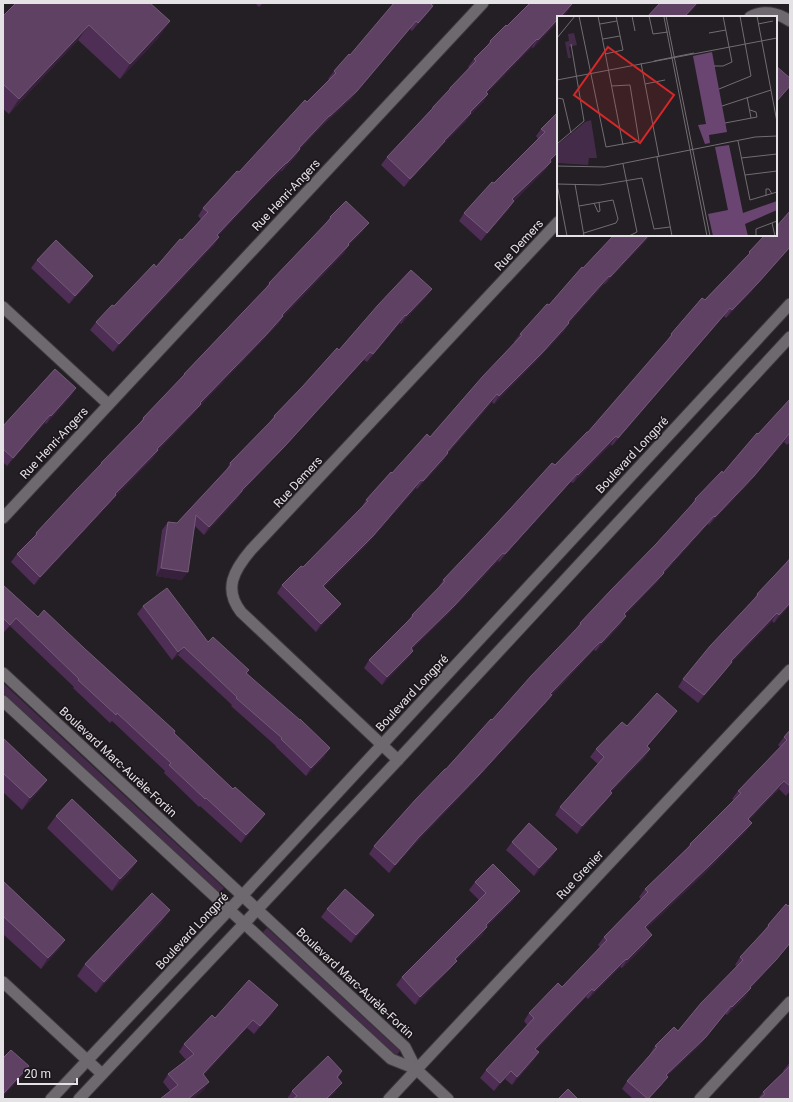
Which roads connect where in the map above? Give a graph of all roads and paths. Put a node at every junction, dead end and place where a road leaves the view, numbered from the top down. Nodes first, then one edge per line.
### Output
1 (483, 3) edge
2 (752, 16) edge
3 (790, 21) edge
4 (557, 223) edge
5 (790, 304) edge
6 (3, 307) edge
7 (790, 337) edge
8 (108, 404) junction
9 (3, 518) edge
10 (790, 670) edge
11 (3, 673) edge
12 (3, 701) edge
13 (382, 745) junction
14 (398, 760) junction
15 (242, 896) junction
16 (229, 910) junction
17 (257, 910) junction
18 (243, 924) junction
19 (3, 982) edge
20 (790, 1002) edge
21 (88, 1060) junction
22 (416, 1069) junction
23 (102, 1074) junction
24 (51, 1099) edge
25 (78, 1099) edge
26 (389, 1099) edge
27 (448, 1099) edge
28 (700, 1099) edge

1 - 8 street, Rue Henri-Angers
2 - 3 street
4 - 13 street, Rue Demers
5 - 13 street, Boulevard Longpré
6 - 8 street
7 - 14 street
8 - 9 street, Rue Henri-Angers
10 - 22 street, Rue Grenier
11 - 15 street, Boulevard Marc-Aurèle-Fortin
12 - 16 street
13 - 14 street, Rue Demers
13 - 15 street, Boulevard Longpré
14 - 17 street
15 - 16 street, Boulevard Longpré
15 - 17 street, Boulevard Marc-Aurèle-Fortin
16 - 18 street
16 - 21 street, Boulevard Longpré
17 - 18 street
17 - 22 street, Boulevard Marc-Aurèle-Fortin
18 - 22 street
18 - 23 street
19 - 21 street
20 - 28 street
21 - 23 street
21 - 24 street, Boulevard Longpré
22 - 26 street, Rue Grenier
22 - 27 street
23 - 25 street

